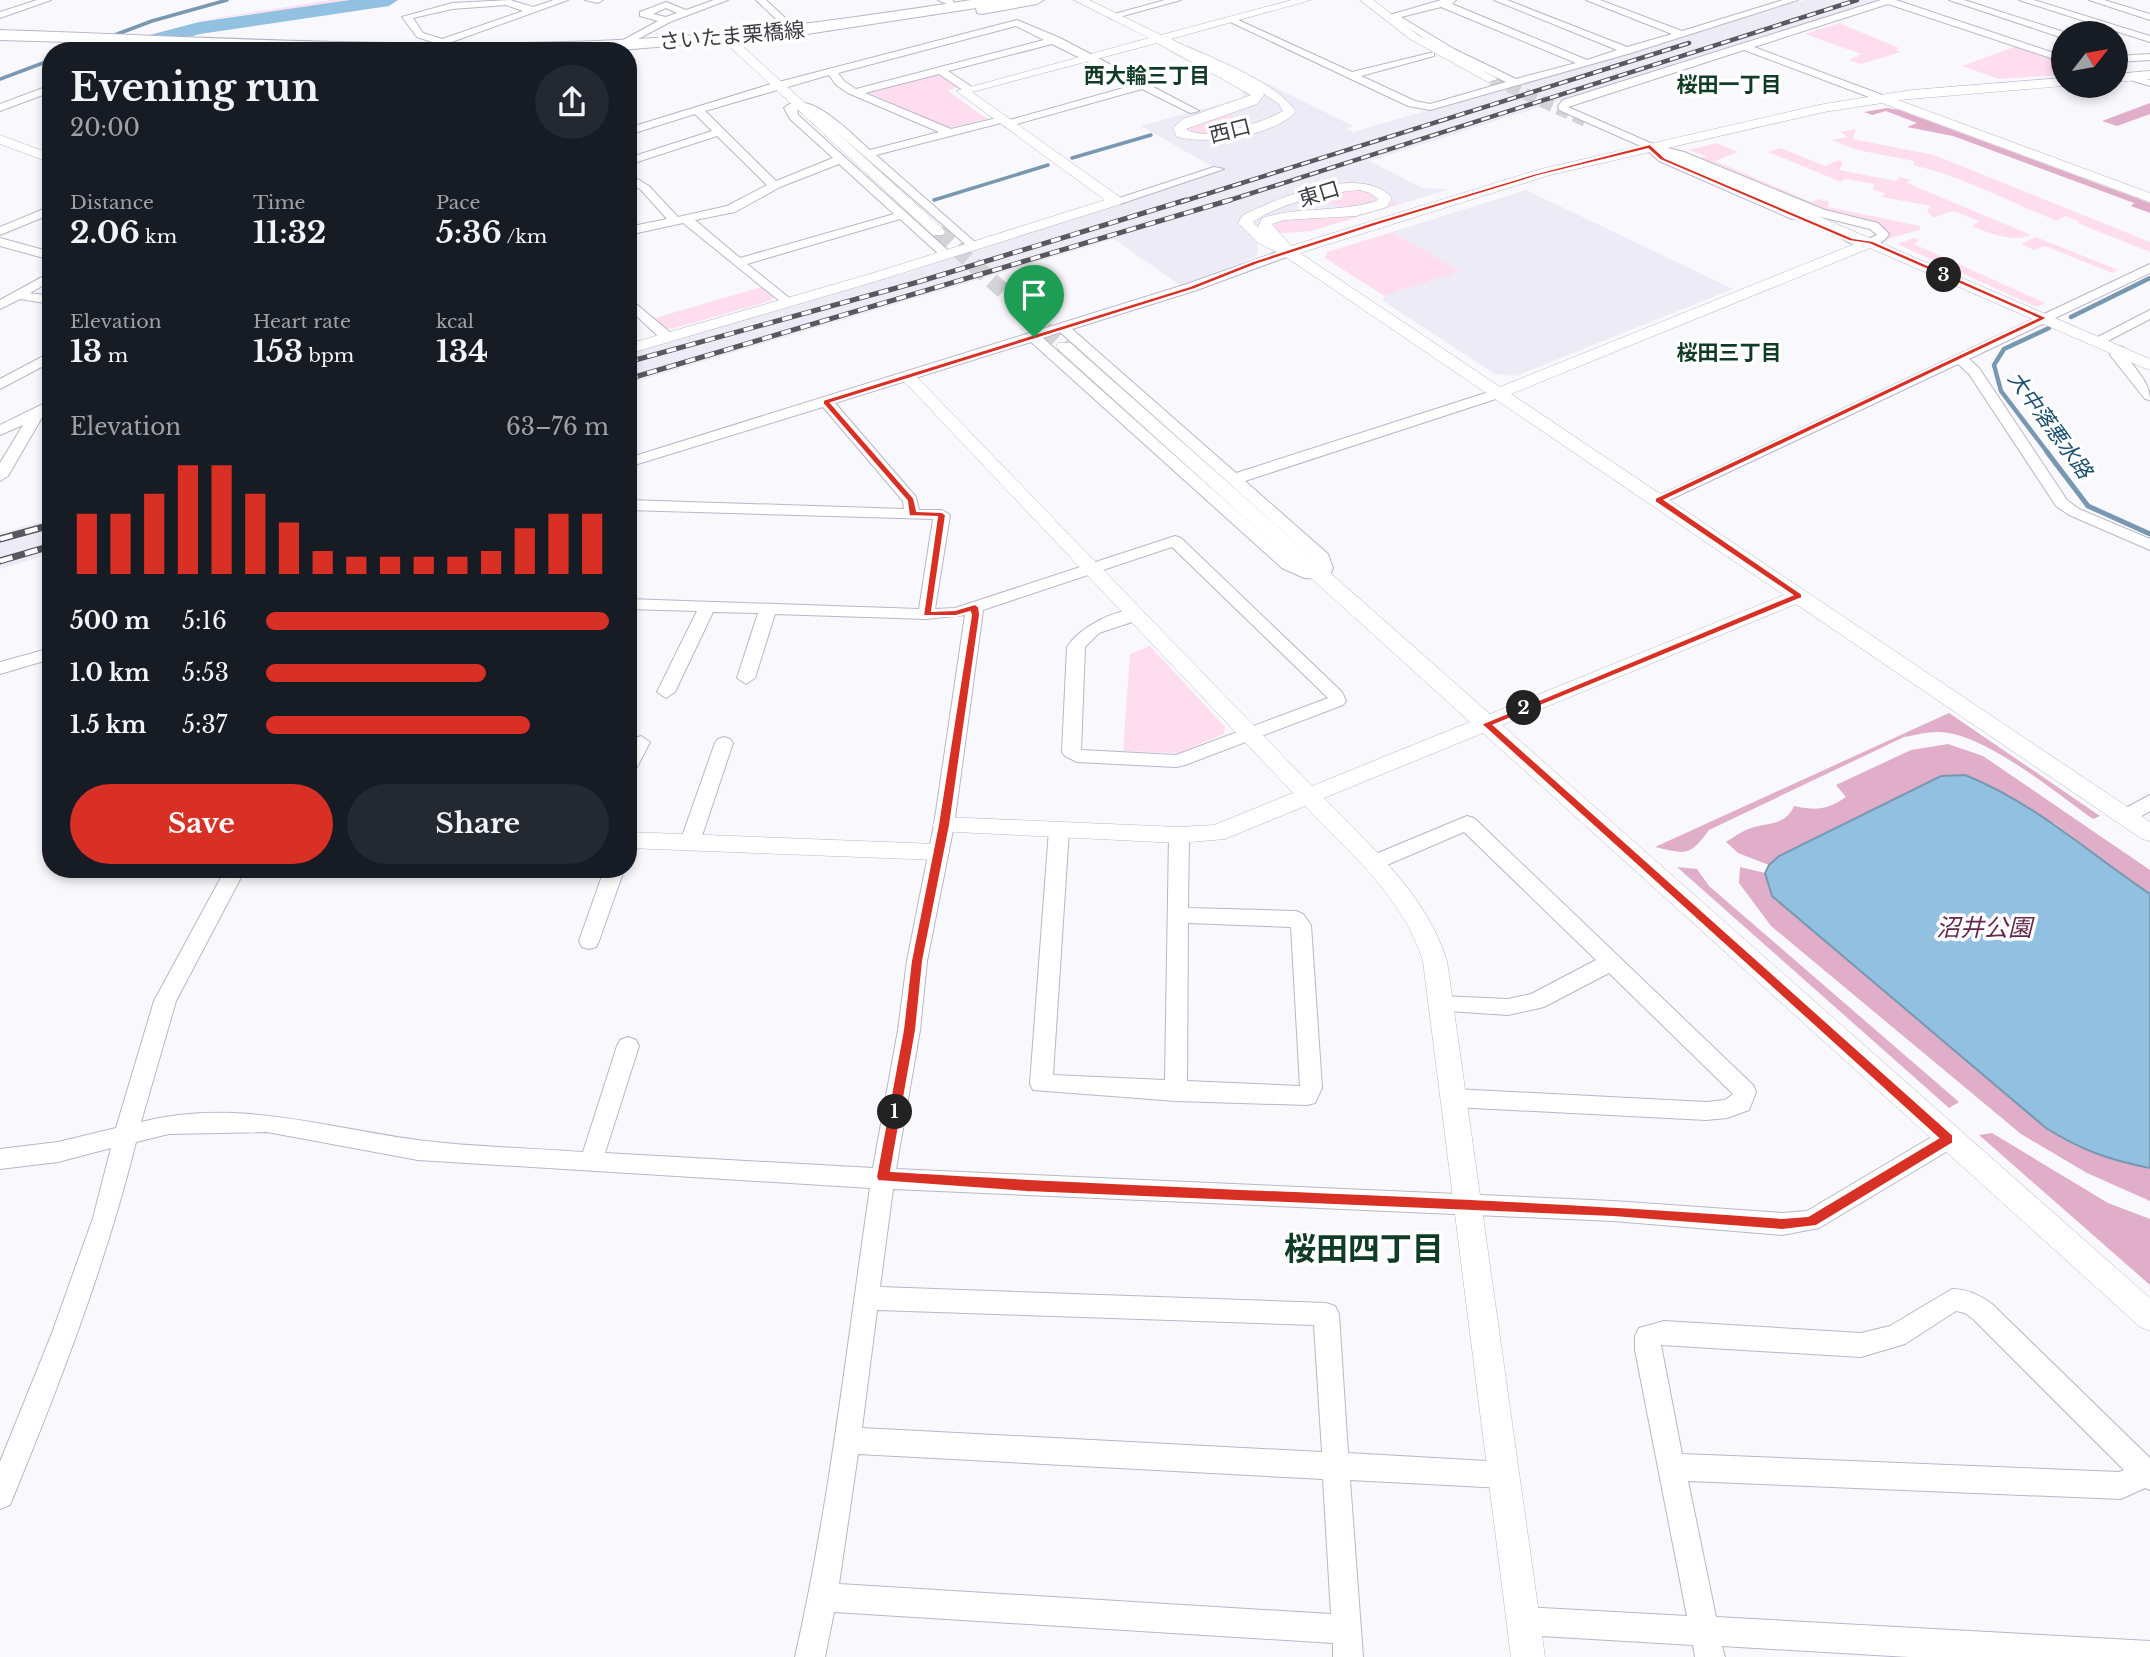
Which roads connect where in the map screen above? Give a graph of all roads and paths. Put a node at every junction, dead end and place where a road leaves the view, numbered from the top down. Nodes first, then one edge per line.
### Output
1 (47, 0) edge
2 (563, 0) edge
3 (590, 0) edge
4 (598, 0) edge
5 (723, 0) edge
6 (761, 0) edge
7 (1000, 0) edge
8 (1037, 0) edge
9 (1080, 0) edge
10 (1176, 0) edge
11 (1305, 0) edge
12 (1366, 0) edge
13 (1455, 0) edge
14 (1499, 0) edge
15 (1591, 0) edge
16 (1761, 0) edge
17 (1793, 0) edge
18 (1954, 0) edge
19 (2024, 0) edge
20 (2094, 0) edge
21 (1889, 1) edge
22 (1441, 3) junction
23 (1776, 5) junction
24 (531, 10) junction
25 (685, 13) junction
26 (0, 15) edge
27 (1112, 16) junction
28 (2150, 17) edge
29 (1388, 18) junction
30 (667, 20) junction
31 (1231, 20) junction
32 (2051, 31) edge
33 (794, 32) junction
34 (1681, 34) junction
35 (0, 37) edge
36 (1159, 39) junction
37 (2150, 39) edge
38 (1056, 40) junction
39 (733, 41) junction
40 (169, 42) edge
41 (433, 42) edge
42 (447, 42) edge
43 (632, 42) edge
44 (1743, 46) junction
45 (637, 47) edge
46 (1627, 51) junction
47 (1430, 54) junction
48 (2051, 56) edge
49 (2128, 56) edge
50 (1090, 57) junction
51 (2150, 57) edge
52 (2128, 58) edge
53 (2134, 58) junction
54 (1586, 63) junction
55 (940, 70) junction
56 (832, 71) junction
57 (2150, 75) edge
58 (1351, 76) junction
59 (2128, 77) edge
60 (2131, 77) junction
61 (1514, 83) junction
62 (2051, 83) edge
63 (2150, 83) edge
64 (1495, 84) junction
65 (1145, 85) junction
66 (775, 86) junction
67 (968, 89) junction
68 (42, 92) edge
69 (856, 92) junction
70 (28, 97) junction
71 (1881, 98) junction
72 (42, 101) edge
73 (796, 104) junction
74 (0, 108) edge
75 (696, 109) junction
76 (1195, 111) dead end
77 (1003, 122) junction
78 (637, 126) edge
79 (641, 128) junction
80 (637, 129) edge
81 (719, 132) junction
82 (950, 133) junction
83 (1, 141) edge
84 (1650, 146) junction
85 (42, 154) edge
86 (867, 155) junction
87 (1672, 157) dead end
88 (637, 159) edge
89 (842, 159) junction
90 (1218, 169) dead end
91 (637, 182) edge
92 (776, 185) junction
93 (2150, 198) edge
94 (1115, 201) junction
95 (42, 213) edge
96 (902, 215) junction
97 (680, 220) junction
98 (4, 226) edge
99 (637, 229) edge
100 (938, 232) tunnel mouth
101 (0, 242) edge
102 (1870, 243) junction
103 (972, 246) junction
104 (1288, 252) junction
105 (42, 254) edge
106 (946, 254) junction
107 (739, 262) junction
108 (2150, 268) edge
109 (42, 281) edge
110 (18, 295) junction
111 (42, 299) edge
112 (787, 303) junction
113 (0, 305) edge
114 (637, 309) edge
115 (2150, 314) edge
116 (2044, 318) junction
117 (667, 337) junction
118 (1034, 337) junction
119 (1064, 337) junction
120 (2097, 341) junction
121 (637, 346) edge
122 (2118, 350) junction
123 (1960, 358) junction
124 (42, 361) edge
125 (2150, 365) edge
126 (907, 376) junction
127 (0, 385) edge
128 (1500, 393) junction
129 (2150, 396) edge
130 (826, 402) junction
131 (42, 409) edge
132 (42, 411) edge
133 (0, 431) edge
134 (637, 460) edge
135 (0, 476) edge
136 (1234, 479) junction
137 (1658, 500) junction
138 (637, 505) edge
139 (912, 514) junction
140 (2150, 545) edge
141 (1090, 567) junction
142 (1322, 576) junction
143 (1799, 596) junction
144 (637, 604) edge
145 (707, 607) junction
146 (975, 607) junction
147 (768, 609) junction
148 (926, 614) junction
149 (1135, 615) junction
150 (42, 656) edge
151 (0, 668) edge
152 (746, 678) dead end
153 (666, 692) dead end
154 (1486, 724) junction
155 (1249, 735) junction
156 (641, 742) dead end
157 (724, 743) dead end
158 (637, 750) edge
159 (1308, 797) junction
160 (2150, 802) edge
161 (2124, 817) junction
162 (944, 825) junction
163 (1059, 830) junction
164 (2150, 834) edge
165 (1179, 835) junction
166 (637, 840) edge
167 (690, 842) junction
168 (937, 852) junction
169 (1373, 863) junction
170 (231, 878) edge
171 (611, 878) edge
172 (1179, 915) junction
173 (589, 940) dead end
174 (1611, 962) junction
175 (1441, 1004) junction
176 (628, 1046) dead end
177 (1176, 1092) junction
178 (1454, 1098) junction
179 (127, 1136) junction
180 (1948, 1139) junction
181 (0, 1160) edge
182 (591, 1162) junction
183 (883, 1177) junction
184 (1469, 1206) junction
185 (866, 1298) junction
186 (2150, 1317) edge
187 (847, 1440) junction
188 (1335, 1466) junction
189 (1672, 1467) junction
190 (1504, 1475) junction
191 (2148, 1475) edge
192 (0, 1495) edge
193 (822, 1597) junction
194 (1524, 1620) junction
195 (1347, 1643) edge
196 (1708, 1644) edge
197 (2150, 1656) edge
198 (810, 1657) edge
199 (1528, 1657) edge

1 - 26 street
2 - 24 street
3 - 4 street
5 - 25 street
6 - 33 street
7 - 33 main road, さいたま栗橋線
8 - 39 main road, さいたま栗橋線
9 - 27 street
10 - 27 street
11 - 31 street
12 - 29 street
13 - 22 street
14 - 46 street
15 - 34 street
16 - 23 street
17 - 23 street
18 - 32 street
19 - 37 street
20 - 28 street
21 - 44 street
21 - 48 street
22 - 29 street
22 - 54 street
23 - 34 street
24 - 41 street
24 - 42 street
25 - 30 street
25 - 30 street
27 - 36 street
29 - 47 street
29 - 61 street
29 - 64 street
30 - 43 street
31 - 36 street
31 - 58 street
33 - 39 main road, さいたま栗橋線
34 - 46 street
35 - 40 main road, さいたま栗橋線
36 - 36 street, 西口
36 - 50 street
38 - 50 street
38 - 55 street
38 - 56 street
39 - 45 main road, さいたま栗橋線
39 - 66 street
44 - 71 street
44 - 84 street
46 - 54 street
47 - 58 street
47 - 64 street
49 - 53 street
50 - 65 street
50 - 67 street
51 - 53 street
52 - 53 street
54 - 61 street
55 - 67 street
55 - 69 street
56 - 66 street
56 - 69 street
57 - 60 street
58 - 64 street
59 - 60 street
60 - 63 street
61 - 64 street
62 - 71 street
65 - 76 street
65 - 77 street
66 - 73 street
66 - 75 street
67 - 77 street
68 - 70 street
69 - 82 street
70 - 72 street
70 - 74 street
71 - 84 street
71 - 93 street
73 - 86 street
73 - 89 street
73 - 100 street
75 - 79 street
75 - 81 street
77 - 82 street
77 - 94 street
78 - 79 street
79 - 80 street
81 - 88 street
81 - 92 street
82 - 86 street
83 - 85 street
84 - 102 street
84 - 102 street
84 - 104 street
86 - 103 street
87 - 102 street
89 - 92 street
89 - 96 street
90 - 94 street
91 - 97 street
92 - 97 street
94 - 103 street
95 - 98 street
96 - 106 street
96 - 107 street
97 - 99 street
97 - 107 street
101 - 105 street
102 - 116 street
102 - 128 street
103 - 106 street
104 - 104 street, 東口
104 - 119 street
104 - 128 street
106 - 112 street
107 - 112 street
108 - 116 street
109 - 110 street
110 - 111 street
110 - 113 street
112 - 117 street
114 - 117 street
115 - 120 street
116 - 120 street
116 - 123 street
117 - 121 street
118 - 119 street
118 - 126 street
118 - 142 street
119 - 136 street
119 - 142 street
120 - 122 street
122 - 125 street
122 - 129 street
123 - 137 street
123 - 140 street
124 - 127 street
126 - 130 street
126 - 141 street
128 - 136 street
128 - 137 street
130 - 134 street
130 - 139 street
131 - 133 street
132 - 135 street
136 - 142 street
137 - 143 street
138 - 139 street
139 - 148 street
141 - 146 street
141 - 149 street
141 - 155 street
142 - 154 street
143 - 154 street
143 - 161 street
144 - 145 street
145 - 147 street
145 - 153 street
146 - 148 street
146 - 162 street
147 - 148 street
147 - 152 street
149 - 155 street
149 - 155 street
150 - 151 street
154 - 159 street
154 - 180 street
155 - 159 street
156 - 158 street
157 - 167 street
159 - 165 street
159 - 169 street
160 - 161 street
161 - 164 street
162 - 163 street
162 - 168 street
163 - 165 street
163 - 177 street
165 - 172 street
166 - 167 street
167 - 168 street
168 - 183 street
169 - 174 street
169 - 175 street
170 - 179 street
171 - 173 street
172 - 177 street
172 - 177 street
174 - 175 street
174 - 178 street
175 - 178 street
176 - 182 street
178 - 184 street
179 - 181 street
179 - 182 street
179 - 192 street
180 - 184 street
180 - 186 street
182 - 183 street
183 - 184 street
183 - 185 street
184 - 190 street
185 - 187 street
185 - 188 street
187 - 188 street
187 - 193 street
188 - 190 street
188 - 195 street
189 - 191 street
189 - 191 street
189 - 196 street
190 - 194 street
193 - 195 street
193 - 198 street
194 - 196 street
194 - 199 street
196 - 197 street

